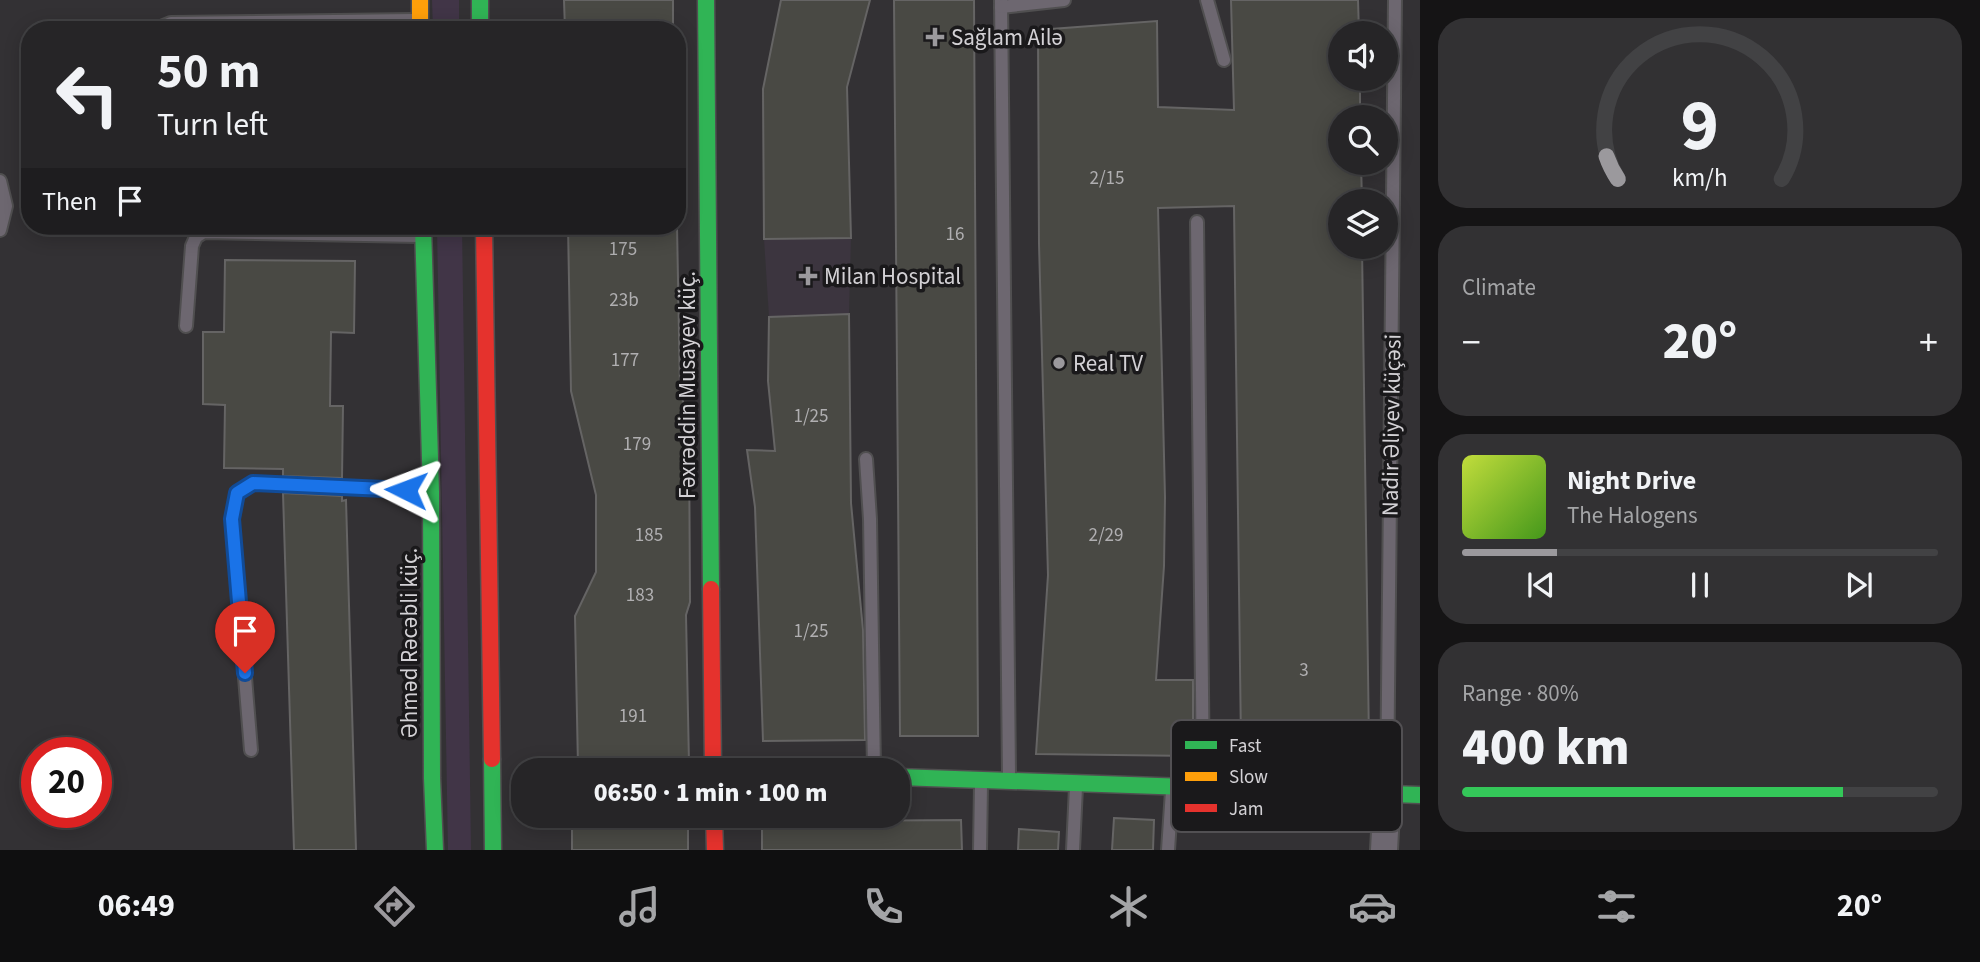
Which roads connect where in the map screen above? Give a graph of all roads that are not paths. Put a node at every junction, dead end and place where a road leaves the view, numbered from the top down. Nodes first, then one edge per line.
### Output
1 (420, 0) edge
2 (480, 0) edge
3 (706, 0) edge
4 (1063, 0) edge
5 (1207, 0) edge
6 (1395, 0) edge
7 (1001, 4) edge
8 (420, 21) edge
9 (480, 21) edge
10 (1224, 60) dead end
11 (0, 181) edge
12 (1197, 222) dead end
13 (0, 230) edge
14 (199, 235) edge
15 (423, 235) edge
16 (484, 235) edge
17 (186, 327) dead end
18 (866, 459) dead end
19 (431, 492) junction
20 (1202, 720) edge
21 (1388, 720) edge
22 (251, 750) dead end
23 (713, 758) edge
24 (874, 758) edge
25 (910, 777) edge
26 (981, 779) junction
27 (1009, 780) junction
28 (1076, 783) junction
29 (1171, 786) edge
30 (1402, 794) edge
31 (1420, 794) edge
32 (1171, 802) edge
33 (714, 828) edge
34 (1385, 832) edge
35 (435, 850) edge
36 (493, 850) edge
37 (715, 850) edge
38 (980, 850) edge
39 (1073, 850) edge
40 (1168, 850) edge
41 (1384, 850) edge

1 - 8 street
2 - 9 street
3 - 23 street, Fəxrəddin Musayev küç.
4 - 7 lane
5 - 10 lane
6 - 21 lane, Nadir Əliyev küçəsi
7 - 27 lane
11 - 13 lane
12 - 20 lane
14 - 17 lane
15 - 19 street, Əhməd Rəcəbli küç.
16 - 36 street
18 - 24 lane
19 - 22 lane
19 - 35 street, Əhməd Rəcəbli küç.
25 - 26 street
26 - 27 street
26 - 38 lane
27 - 28 street
28 - 29 street
28 - 39 lane
30 - 31 street
32 - 40 lane
33 - 37 street
34 - 41 street, Nadir Əliyev küçəsi

